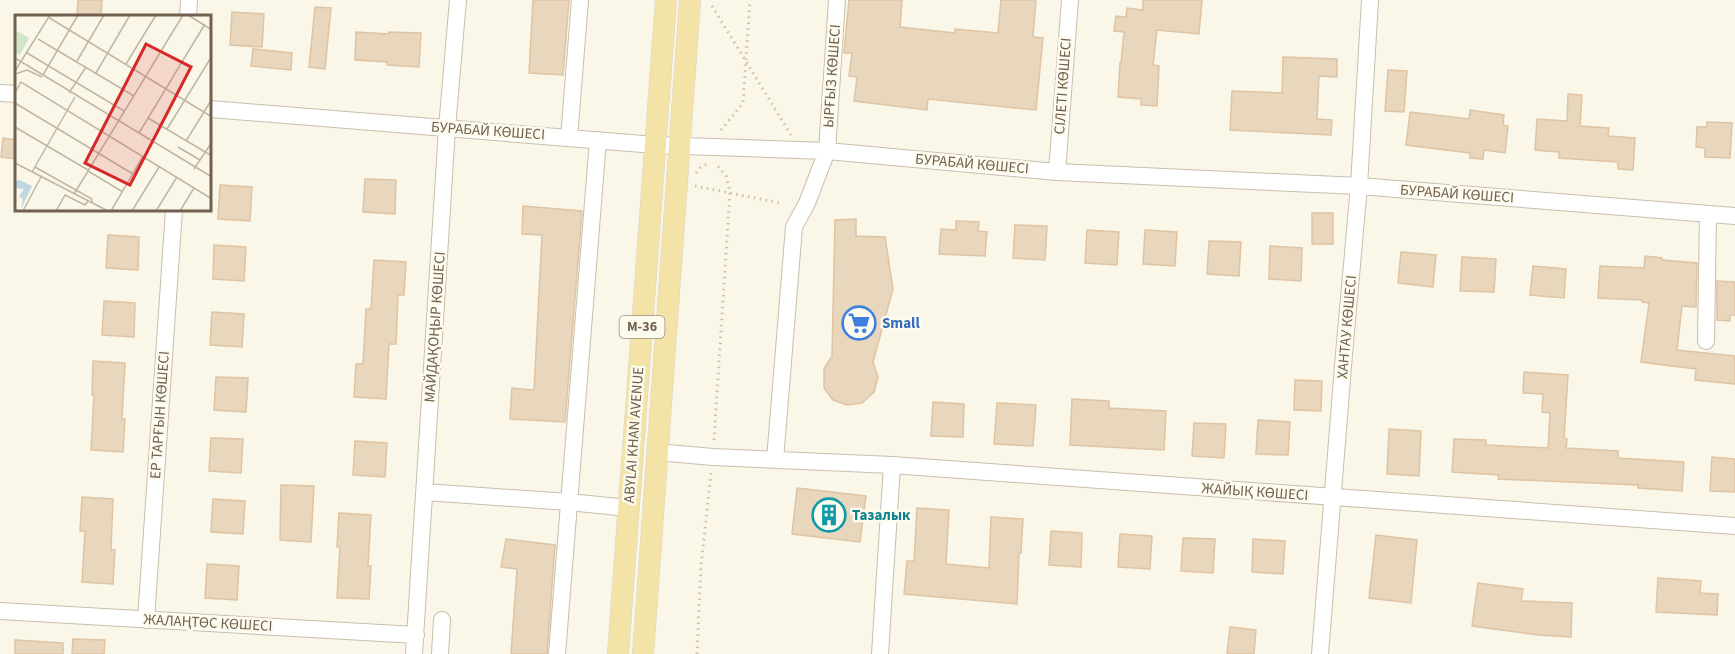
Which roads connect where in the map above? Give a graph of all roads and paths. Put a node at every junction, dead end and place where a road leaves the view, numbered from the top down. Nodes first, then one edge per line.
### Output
1 (189, 0) edge
2 (458, 0) edge
3 (580, 0) edge
4 (666, 0) edge
5 (690, 0) edge
6 (750, 0) edge
7 (837, 0) edge
8 (1070, 0) edge
9 (1370, 0) edge
10 (188, 15) edge
11 (707, 16) dead end
12 (746, 62) junction
13 (0, 93) edge
14 (15, 94) edge
15 (212, 109) edge
16 (447, 128) junction
17 (715, 136) dead end
18 (569, 138) junction
19 (598, 140) junction
20 (795, 140) dead end
21 (655, 145) junction
22 (679, 146) junction
23 (827, 151) junction
24 (1057, 172) junction
25 (695, 175) dead end
26 (693, 186) dead end
27 (1359, 186) junction
28 (730, 192) junction
29 (780, 202) dead end
30 (174, 212) edge
31 (1708, 214) junction
32 (1735, 216) edge
33 (1706, 341) dead end
34 (657, 452) junction
35 (713, 457) junction
36 (775, 460) junction
37 (892, 465) junction
38 (424, 492) junction
39 (1334, 498) junction
40 (569, 502) junction
41 (628, 508) junction
42 (1735, 526) edge
43 (0, 611) edge
44 (147, 620) junction
45 (442, 620) dead end
46 (416, 635) junction
47 (414, 654) edge
48 (440, 654) edge
49 (557, 654) edge
50 (618, 654) edge
51 (643, 654) edge
52 (697, 654) edge
53 (880, 654) edge
54 (1320, 654) edge

1 - 10 street
2 - 16 street, МАЙДАҚОҢЫР КӨШЕСІ
3 - 18 street
4 - 21 main road, ABYLAI KHAN AVENUE / M-36
5 - 22 main road, ABYLAI KHAN AVENUE / M-36
6 - 12 path
7 - 23 street, ЫРҒЫЗ КӨШЕСІ
8 - 24 street, СІЛЕТІ КӨШЕСІ
9 - 27 street, ХАНТАУ КӨШЕСІ
11 - 12 path
12 - 17 path
12 - 20 path
13 - 14 street
15 - 16 street, БУРАБАЙ КӨШЕСІ
16 - 18 street, БУРАБАЙ КӨШЕСІ
16 - 38 street, МАЙДАҚОҢЫР КӨШЕСІ
18 - 19 street, БУРАБАЙ КӨШЕСІ
19 - 21 street, БУРАБАЙ КӨШЕСІ
19 - 40 street
21 - 22 street, БУРАБАЙ КӨШЕСІ
21 - 41 main road, ABYLAI KHAN AVENUE / M-36
22 - 23 street, БУРАБАЙ КӨШЕСІ
22 - 34 main road, ABYLAI KHAN AVENUE / M-36
23 - 24 street, БУРАБАЙ КӨШЕСІ
23 - 36 street, ЫРҒЫЗ КӨШЕСІ
24 - 27 street, БУРАБАЙ КӨШЕСІ
25 - 28 path
26 - 28 path
27 - 31 street, БУРАБАЙ КӨШЕСІ
27 - 39 street, ХАНТАУ КӨШЕСІ
28 - 29 path
28 - 35 path
30 - 44 street, ЕР ТАРҒЫН КӨШЕСІ
31 - 32 street, БУРАБАЙ КӨШЕСІ
31 - 33 street
34 - 35 street, ЖАЙЫҚ КӨШЕСІ
34 - 51 main road, ABYLAI KHAN AVENUE / M-36
35 - 36 street, ЖАЙЫҚ КӨШЕСІ
35 - 52 path
36 - 37 street, ЖАЙЫҚ КӨШЕСІ
37 - 39 street, ЖАЙЫҚ КӨШЕСІ
37 - 53 street
38 - 40 street
38 - 46 street, МАЙДАҚОҢЫР КӨШЕСІ
39 - 42 street, ЖАЙЫҚ КӨШЕСІ
39 - 54 street, ХАНТАУ КӨШЕСІ
40 - 41 street
40 - 49 street
41 - 50 main road, ABYLAI KHAN AVENUE / M-36
43 - 44 street, ЖАЛАҢТӨС КӨШЕСІ
44 - 46 street, ЖАЛАҢТӨС КӨШЕСІ
45 - 48 street
46 - 47 street, МАЙДАҚОҢЫР КӨШЕСІ

